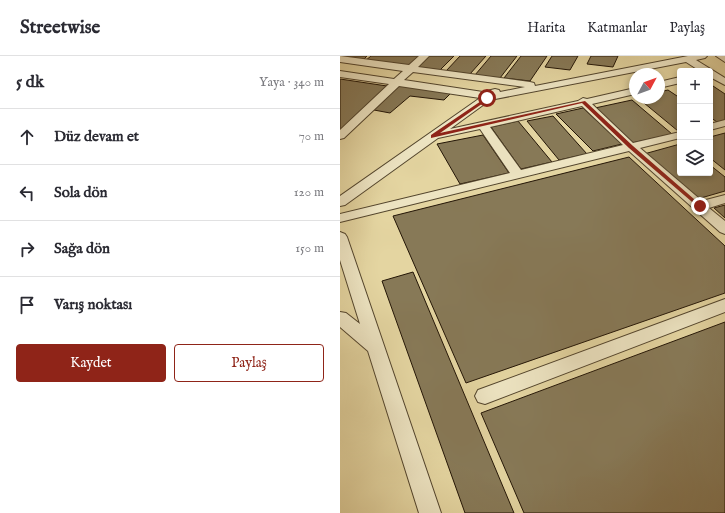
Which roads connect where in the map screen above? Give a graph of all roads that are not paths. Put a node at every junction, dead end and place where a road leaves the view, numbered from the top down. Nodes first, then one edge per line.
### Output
1 (424, 56) edge
2 (662, 56) edge
3 (702, 56) edge
4 (721, 56) edge
5 (340, 59) edge
6 (688, 59) junction
7 (725, 59) edge
8 (703, 68) edge
9 (411, 69) junction
10 (625, 72) junction
11 (340, 74) edge
12 (713, 74) edge
13 (629, 75) edge
14 (677, 81) edge
15 (397, 82) junction
16 (725, 82) edge
17 (665, 84) edge
18 (530, 85) junction
19 (629, 92) edge
20 (583, 102) junction
21 (725, 123) edge
22 (483, 125) junction
23 (713, 126) edge
24 (340, 136) edge
25 (432, 136) junction
26 (677, 136) edge
27 (631, 147) junction
28 (518, 175) junction
29 (375, 176) junction
30 (725, 199) edge
31 (340, 202) edge
32 (700, 206) junction
33 (340, 213) edge
34 (340, 218) edge
35 (725, 229) edge
36 (340, 237) edge
37 (725, 305) edge
38 (340, 318) edge
39 (376, 347) junction
40 (485, 396) dead end
41 (430, 513) edge

1 - 9 street
2 - 18 street
3 - 6 street
4 - 7 street
5 - 9 street
6 - 8 street
6 - 10 street
9 - 15 street
9 - 18 street
10 - 13 street
10 - 25 street
11 - 15 street
12 - 16 street
14 - 17 street
15 - 18 street
15 - 24 street
19 - 20 street
20 - 22 street
20 - 27 street
21 - 23 street
22 - 25 street
22 - 28 street
25 - 29 street
26 - 27 street
27 - 28 street
27 - 32 street
28 - 34 street
29 - 31 street
29 - 33 street
30 - 32 street
32 - 35 street
36 - 39 street
37 - 40 street
38 - 39 street
39 - 41 street

